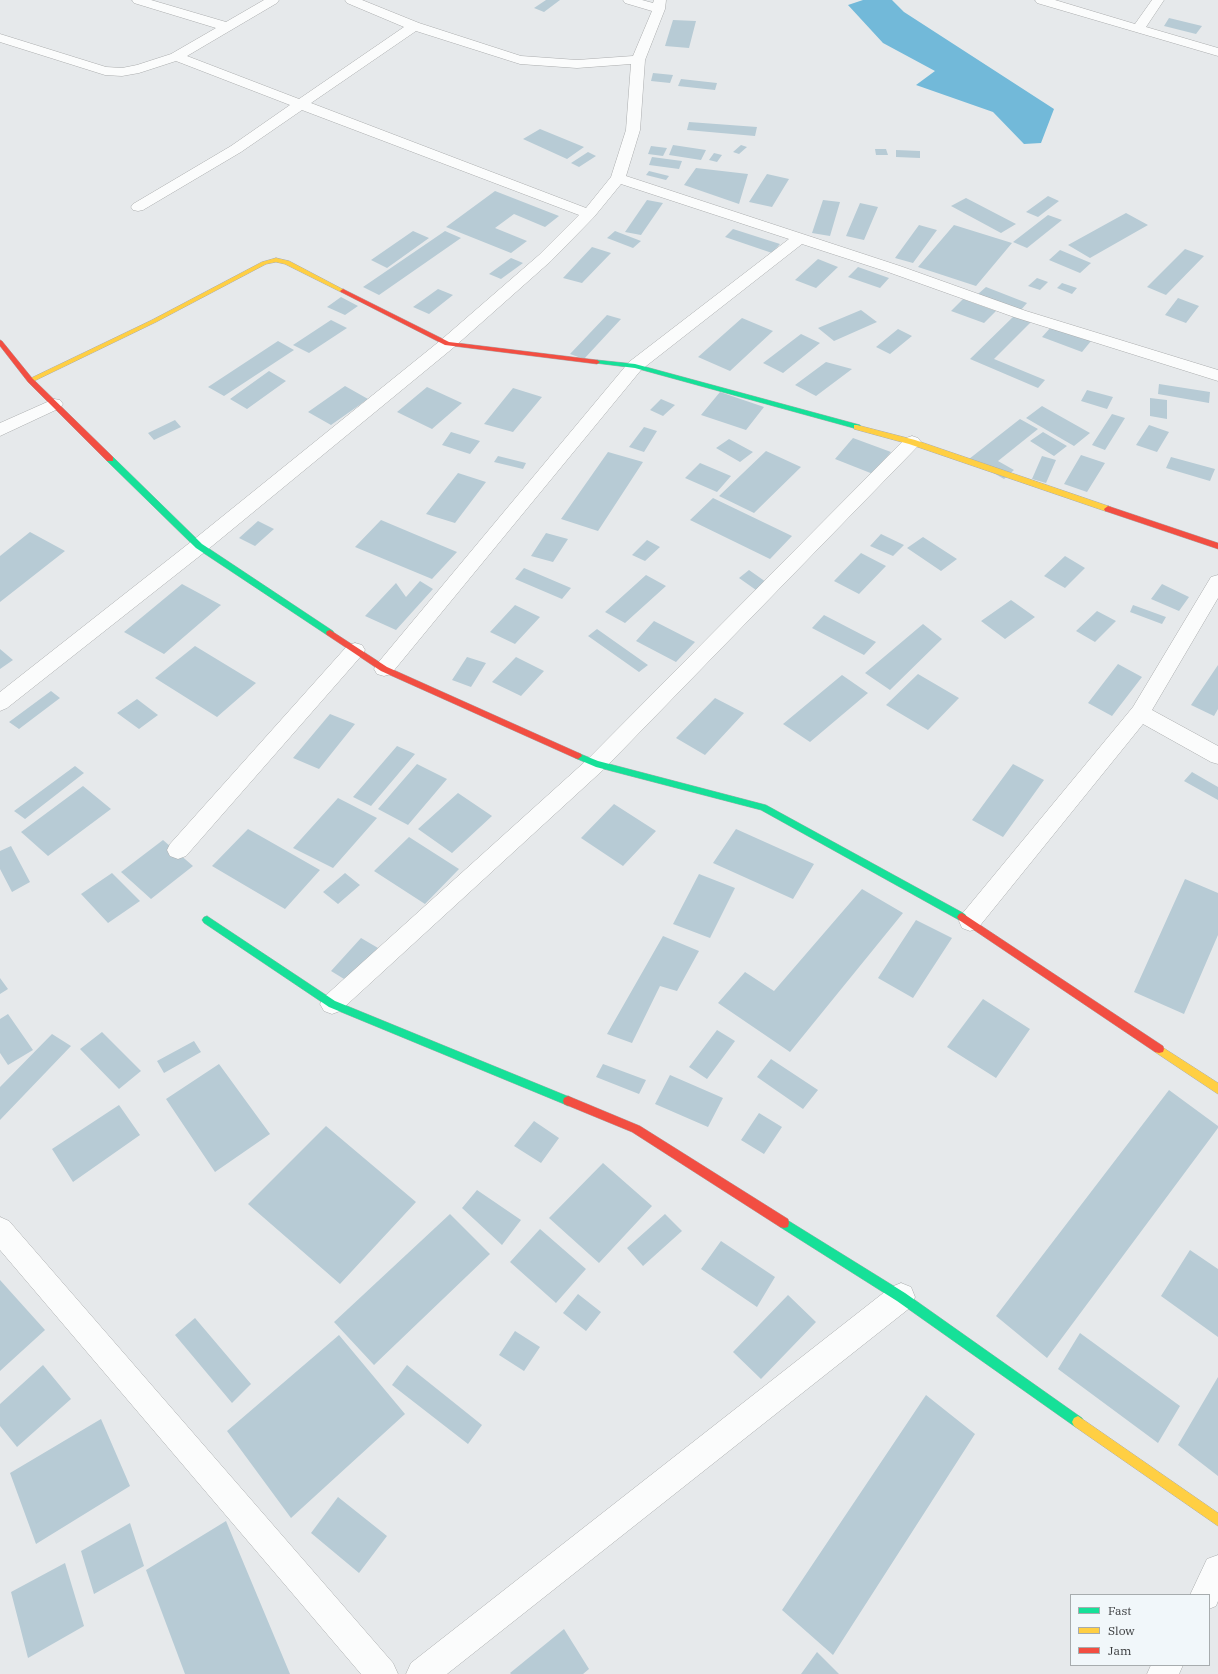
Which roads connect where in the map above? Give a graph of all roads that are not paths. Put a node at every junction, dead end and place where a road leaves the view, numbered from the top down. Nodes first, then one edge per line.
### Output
1 (138, 0) edge
2 (273, 0) edge
3 (351, 0) edge
4 (628, 0) edge
5 (1041, 0) edge
6 (1158, 0) edge
7 (1064, 4) edge
8 (659, 5) edge
9 (414, 26) junction
10 (226, 27) junction
11 (1139, 28) junction
12 (0, 38) edge
13 (1218, 52) edge
14 (176, 57) junction
15 (638, 60) junction
16 (300, 104) junction
17 (618, 178) junction
18 (138, 207) dead end
19 (589, 214) junction
20 (800, 238) junction
21 (0, 342) edge
22 (447, 344) junction
23 (635, 366) junction
24 (1218, 376) edge
25 (30, 380) junction
26 (54, 404) junction
27 (0, 430) edge
28 (912, 442) junction
29 (199, 546) junction
30 (1218, 546) edge
31 (1218, 582) edge
32 (356, 650) junction
33 (384, 669) junction
34 (0, 703) edge
35 (1140, 713) junction
36 (1218, 756) edge
37 (596, 764) junction
38 (178, 850) dead end
39 (207, 920) dead end
40 (970, 921) junction
41 (332, 1004) junction
42 (1218, 1089) edge
43 (0, 1230) edge
44 (901, 1297) junction
45 (1218, 1520) edge
46 (1218, 1570) edge
47 (1206, 1594) edge
48 (382, 1674) edge
49 (422, 1674) edge

1 - 10 street
2 - 10 street
3 - 9 street
4 - 8 street
5 - 7 street
6 - 11 street
7 - 11 street
8 - 15 street
9 - 15 street
9 - 16 street
10 - 14 street
11 - 13 street
12 - 14 street
14 - 16 street
15 - 17 street
16 - 18 street
16 - 19 street
17 - 19 street
17 - 20 street
19 - 22 street
20 - 23 street
20 - 24 street
21 - 25 street
22 - 23 street
22 - 25 street
22 - 29 street
23 - 28 street
23 - 33 street
25 - 26 street
26 - 27 street
26 - 29 street
28 - 30 street
28 - 37 street
29 - 32 street
29 - 34 street
31 - 35 street
32 - 33 street
32 - 38 street
33 - 37 street
35 - 36 street
35 - 40 street
37 - 40 street
37 - 41 street
39 - 41 street
40 - 42 street
41 - 44 street
43 - 48 street
44 - 45 street
44 - 49 street
46 - 47 street

